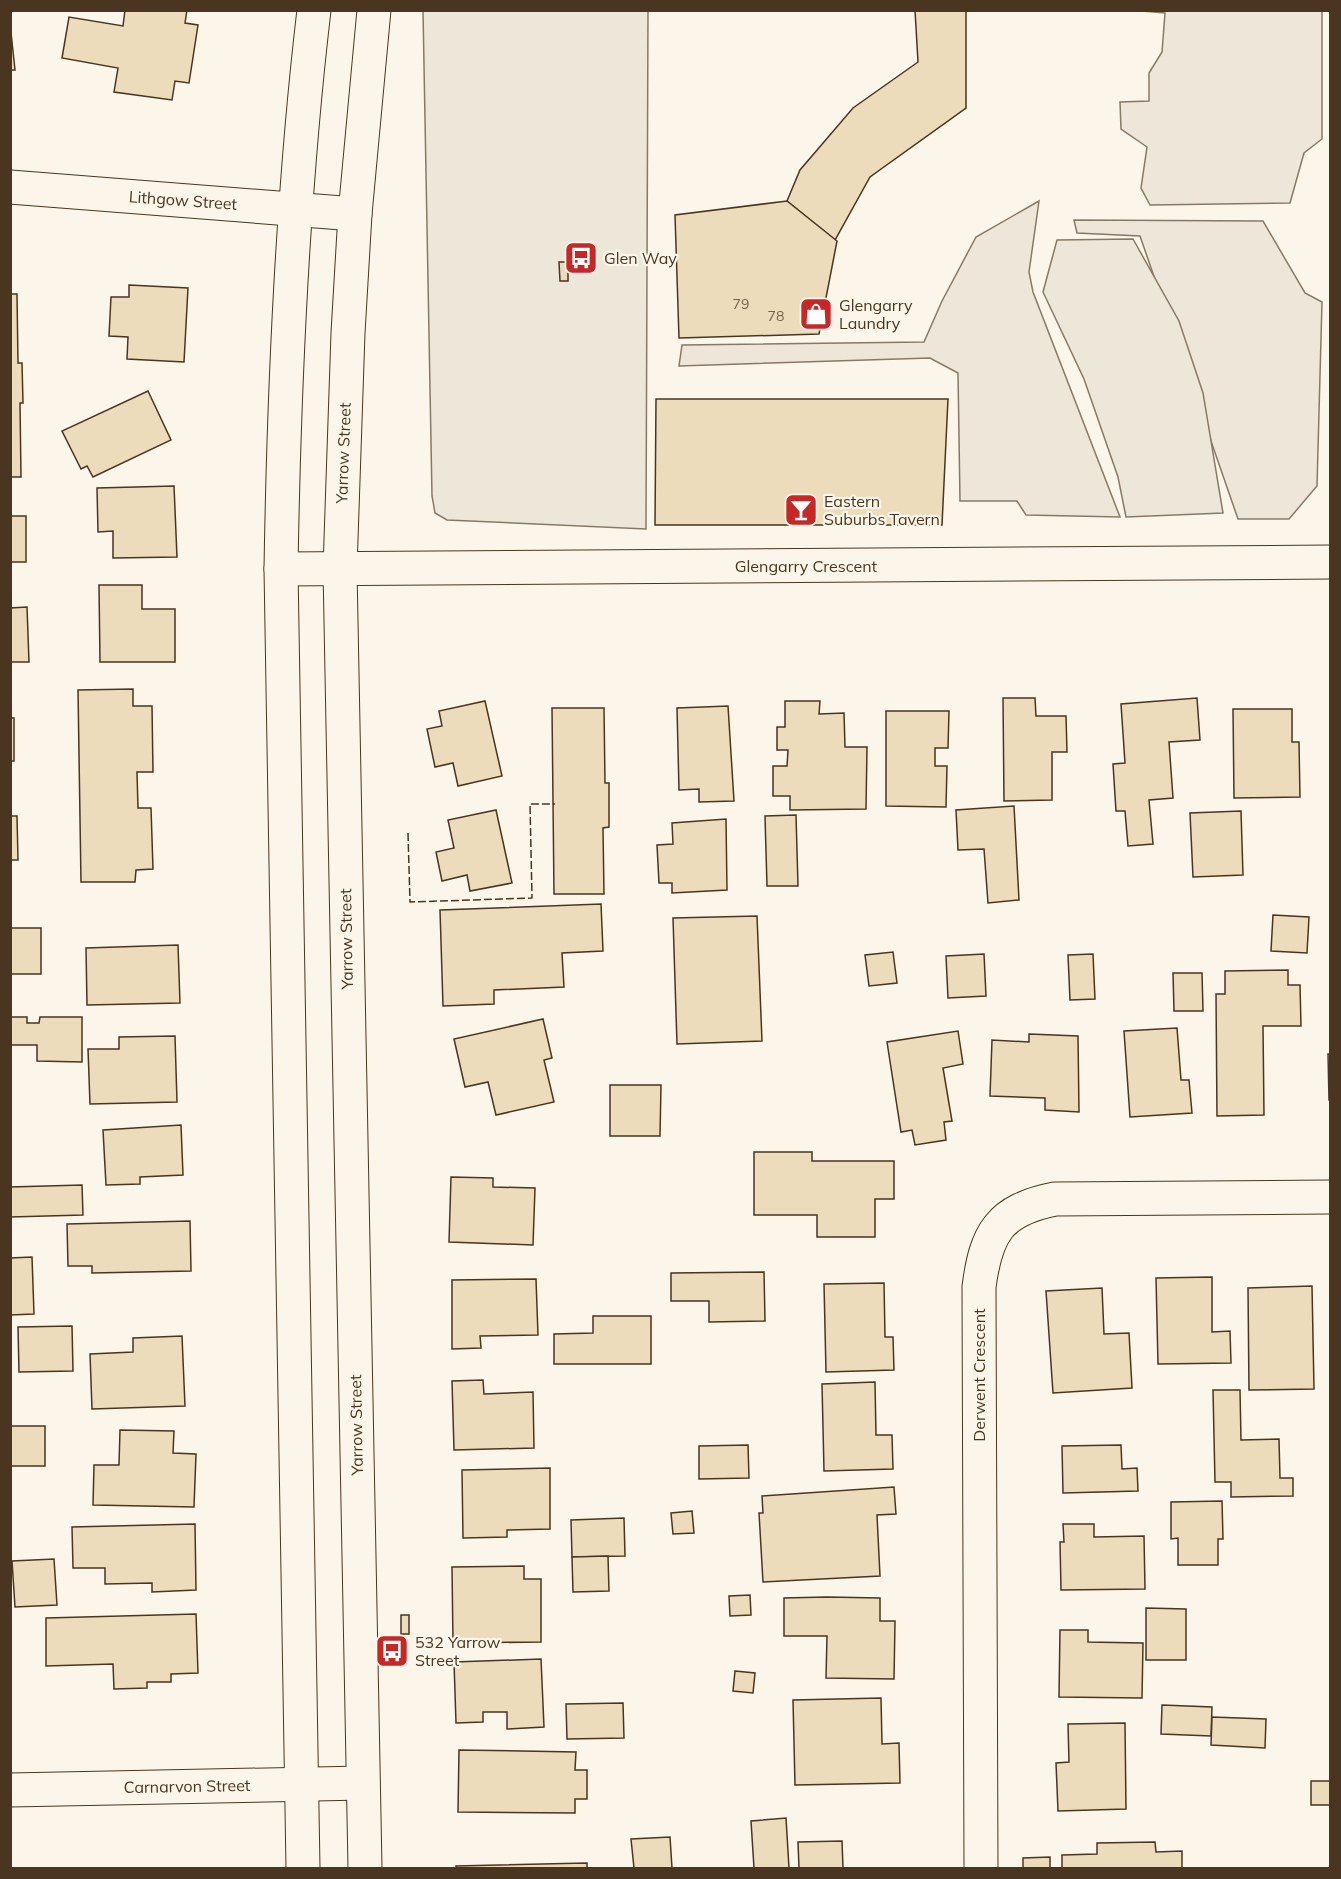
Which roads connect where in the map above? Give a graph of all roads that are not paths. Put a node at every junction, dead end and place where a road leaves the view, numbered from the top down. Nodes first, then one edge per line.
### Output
1 (314, 10) edge
2 (374, 10) edge
3 (10, 187) edge
4 (296, 210) junction
5 (355, 214) junction
6 (1330, 562) edge
7 (281, 569) junction
8 (340, 569) junction
9 (1330, 1197) edge
10 (363, 1782) junction
11 (300, 1784) junction
12 (10, 1790) edge
13 (303, 1869) edge
14 (364, 1869) edge
15 (981, 1869) edge

1 - 4 street
2 - 5 street, Yarrow Street
3 - 4 street, Lithgow Street
4 - 5 street, Lithgow Street
4 - 7 street
5 - 8 street, Yarrow Street
6 - 8 street, Glengarry Crescent
7 - 8 street, Glengarry Crescent
7 - 11 street
8 - 10 street, Yarrow Street
9 - 15 street, Derwent Crescent
10 - 11 street, Carnarvon Street
10 - 14 street, Yarrow Street
11 - 12 street, Carnarvon Street
11 - 13 street

